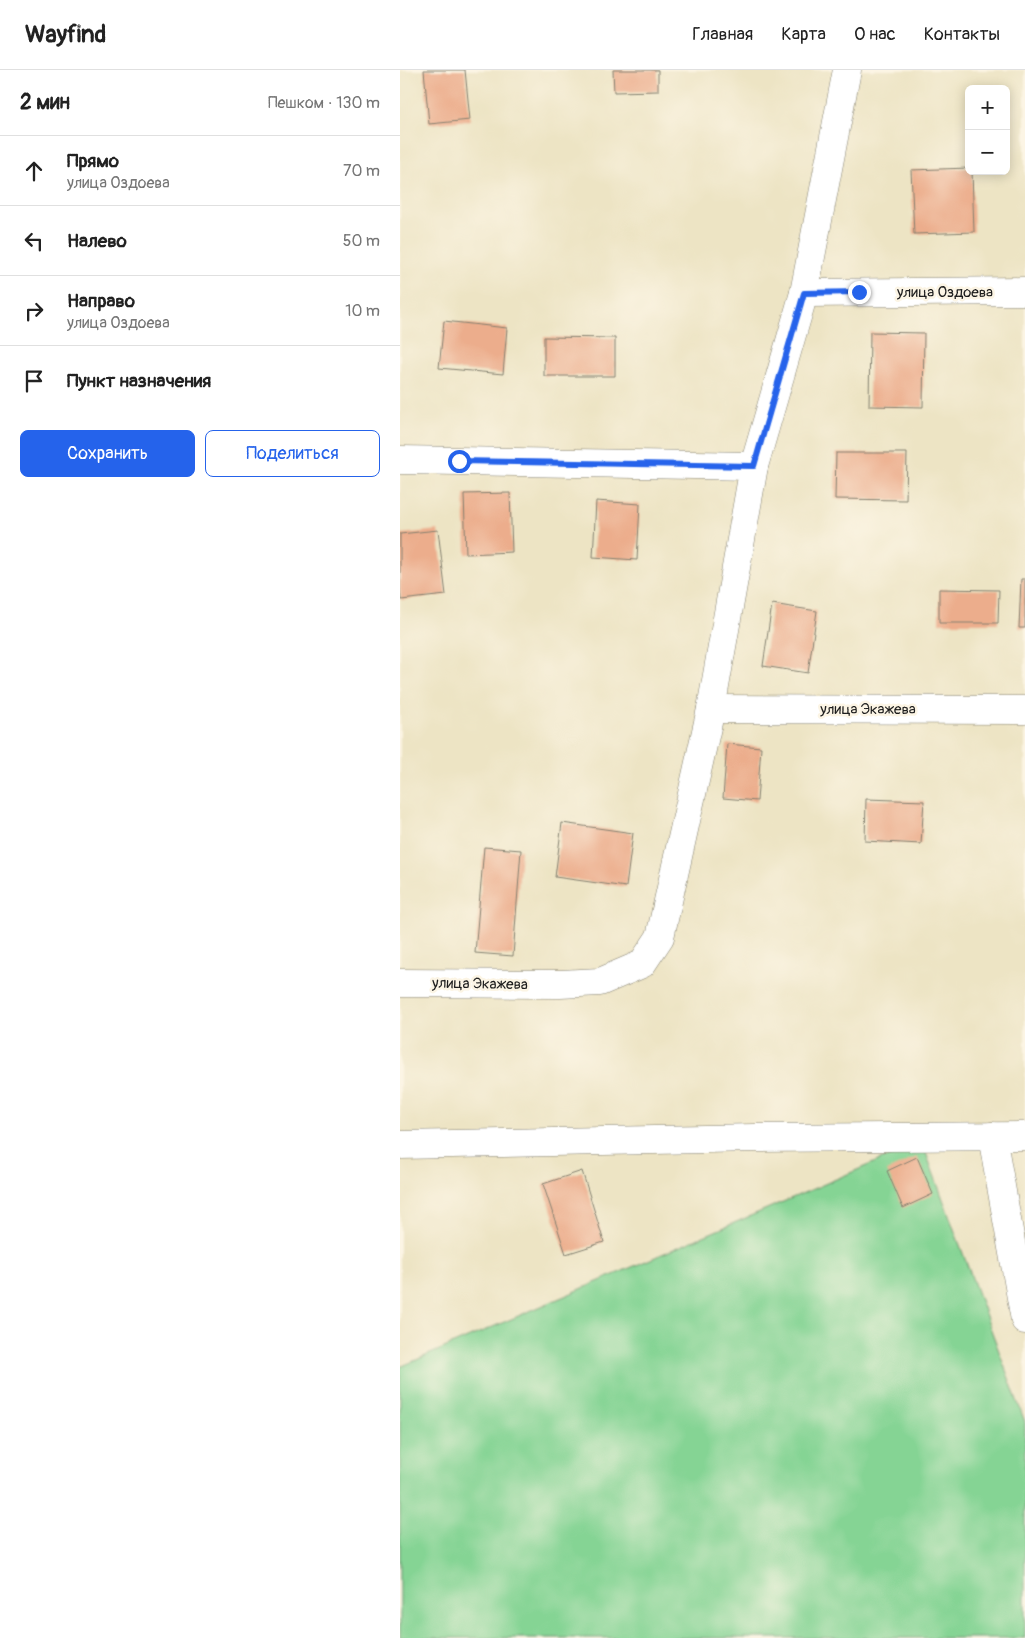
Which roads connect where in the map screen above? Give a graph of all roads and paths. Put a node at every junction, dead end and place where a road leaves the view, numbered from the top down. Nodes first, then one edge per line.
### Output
1 (847, 70) edge
2 (1025, 291) edge
3 (804, 293) junction
4 (400, 460) edge
5 (754, 466) junction
6 (711, 709) junction
7 (1025, 710) edge
8 (400, 983) edge
9 (992, 1136) junction
10 (1025, 1136) edge
11 (400, 1144) edge
12 (1025, 1320) edge

1 - 3 street, улица Экажева
2 - 3 street, улица Оздоева
3 - 5 street, улица Экажева
4 - 5 street
5 - 6 street, улица Экажева
6 - 7 street, улица Экажева
6 - 8 street, улица Экажева
9 - 10 street
9 - 11 street
9 - 12 street

